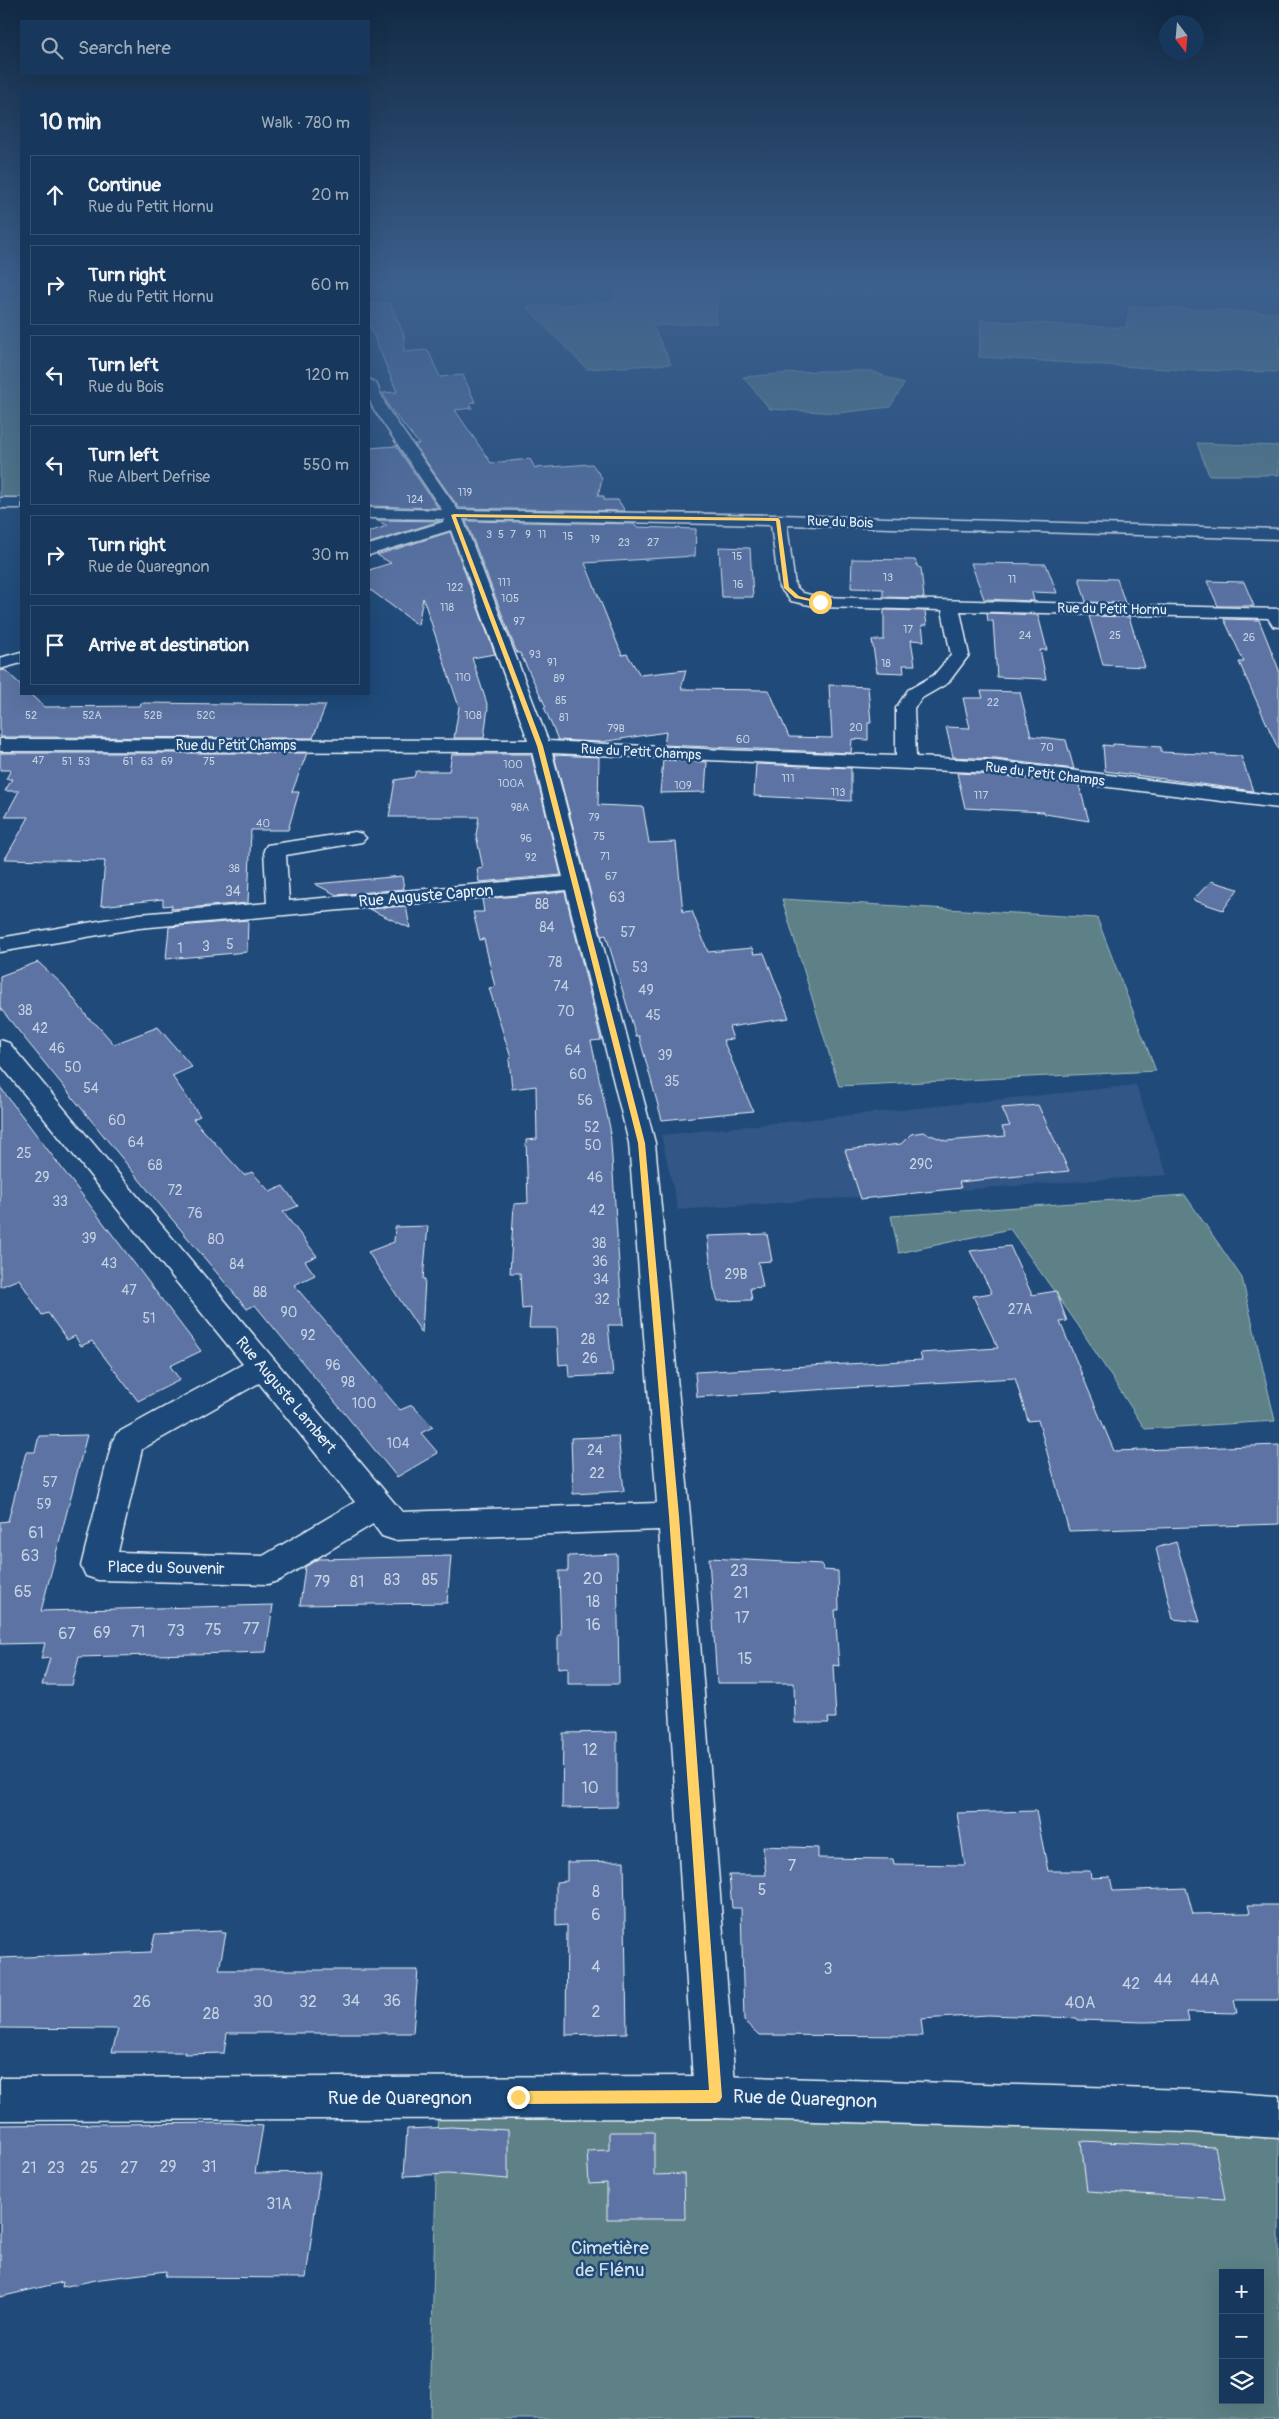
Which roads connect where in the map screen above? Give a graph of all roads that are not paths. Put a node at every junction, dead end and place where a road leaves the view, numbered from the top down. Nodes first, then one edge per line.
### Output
1 (376, 398) edge
2 (0, 503) edge
3 (20, 503) edge
4 (370, 513) edge
5 (454, 515) junction
6 (778, 520) junction
7 (1279, 534) edge
8 (370, 550) edge
9 (950, 606) junction
10 (1277, 616) edge
11 (20, 657) edge
12 (0, 664) edge
13 (0, 745) edge
14 (540, 746) junction
15 (906, 762) junction
16 (1279, 802) edge
17 (355, 838) dead end
18 (575, 884) junction
19 (278, 908) junction
20 (0, 945) edge
21 (0, 1048) edge
22 (262, 1367) junction
23 (377, 1505) junction
24 (674, 1516) junction
25 (716, 2097) junction
26 (0, 2099) edge
27 (1279, 2117) edge

1 - 5 street
2 - 3 street
4 - 5 street, Rue du Bois
5 - 6 street, Rue du Bois
5 - 8 street
5 - 14 street
6 - 7 street, Rue du Bois
6 - 9 street, Rue du Petit Hornu
9 - 10 street, Rue du Petit Hornu
9 - 15 street
11 - 12 street
13 - 14 street, Rue du Petit Champs
14 - 15 street, Rue du Petit Champs
14 - 18 street
15 - 16 street, Rue du Petit Champs
17 - 19 street
18 - 19 street, Rue Auguste Capron
18 - 24 street
19 - 20 street, Rue Auguste Capron
21 - 22 street, Rue Auguste Lambert
22 - 23 street, Rue Auguste Lambert
22 - 23 street, Place du Souvenir
23 - 24 street, Rue Auguste Lambert
24 - 25 street
25 - 26 street, Rue de Quaregnon
25 - 27 street, Rue de Quaregnon

